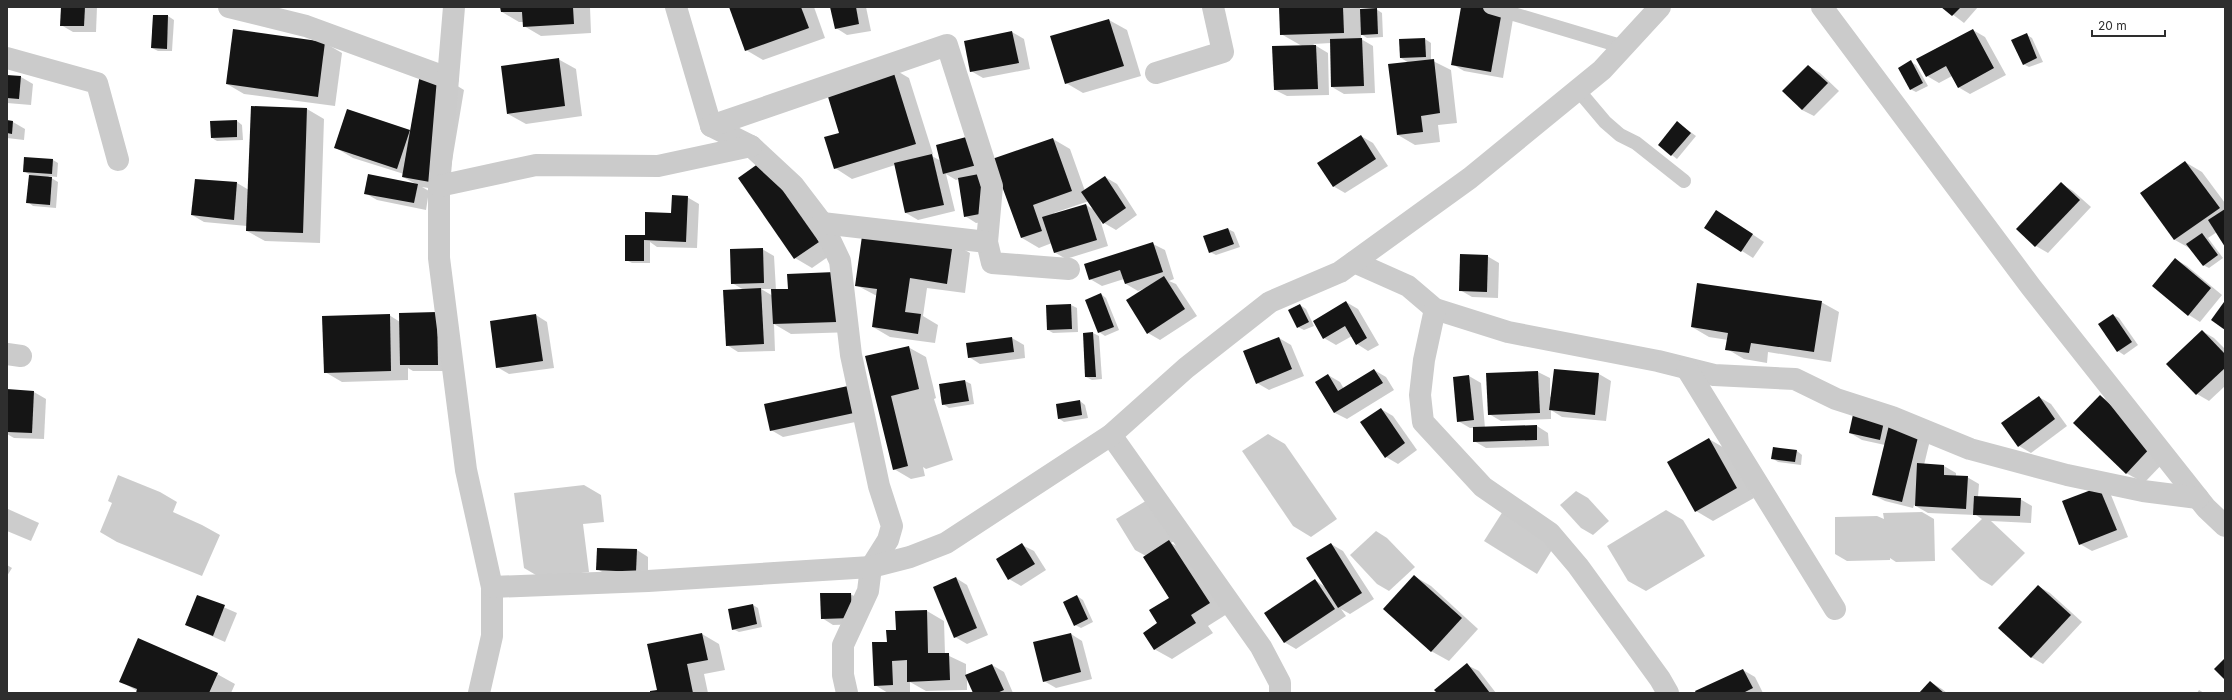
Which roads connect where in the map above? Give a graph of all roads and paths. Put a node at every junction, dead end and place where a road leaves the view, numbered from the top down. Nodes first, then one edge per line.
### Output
1 (229, 7) edge
2 (454, 7) edge
3 (676, 7) edge
4 (1214, 7) edge
5 (1490, 7) edge
6 (1660, 7) edge
7 (1822, 7) edge
8 (1624, 47) junction
9 (7, 58) edge
10 (1156, 73) dead end
11 (448, 78) junction
12 (1578, 90) junction
13 (711, 126) junction
14 (751, 146) junction
15 (118, 160) dead end
16 (1684, 181) dead end
17 (439, 186) junction
18 (822, 223) junction
19 (987, 242) junction
20 (1354, 262) junction
21 (1069, 270) dead end
22 (1435, 308) junction
23 (1687, 368) junction
24 (1111, 435) junction
25 (2198, 498) junction
26 (2225, 526) edge
27 (871, 567) junction
28 (492, 587) junction
29 (1835, 609) dead end
30 (479, 693) edge
31 (847, 693) edge
32 (1280, 693) edge
33 (1668, 693) edge

1 - 11 street
2 - 11 street
3 - 13 street
4 - 10 street
5 - 8 lane
6 - 8 street
7 - 25 street
8 - 12 street
9 - 15 street
11 - 17 street
12 - 16 lane
12 - 20 street
13 - 14 street
13 - 19 street
14 - 17 street
14 - 18 street
17 - 28 street
18 - 19 street
18 - 27 street
19 - 21 street
20 - 22 street
20 - 24 street
22 - 23 street
22 - 33 street
23 - 25 street
23 - 29 street
24 - 27 street
24 - 32 street
25 - 26 street
27 - 28 street
27 - 31 street
28 - 30 street

